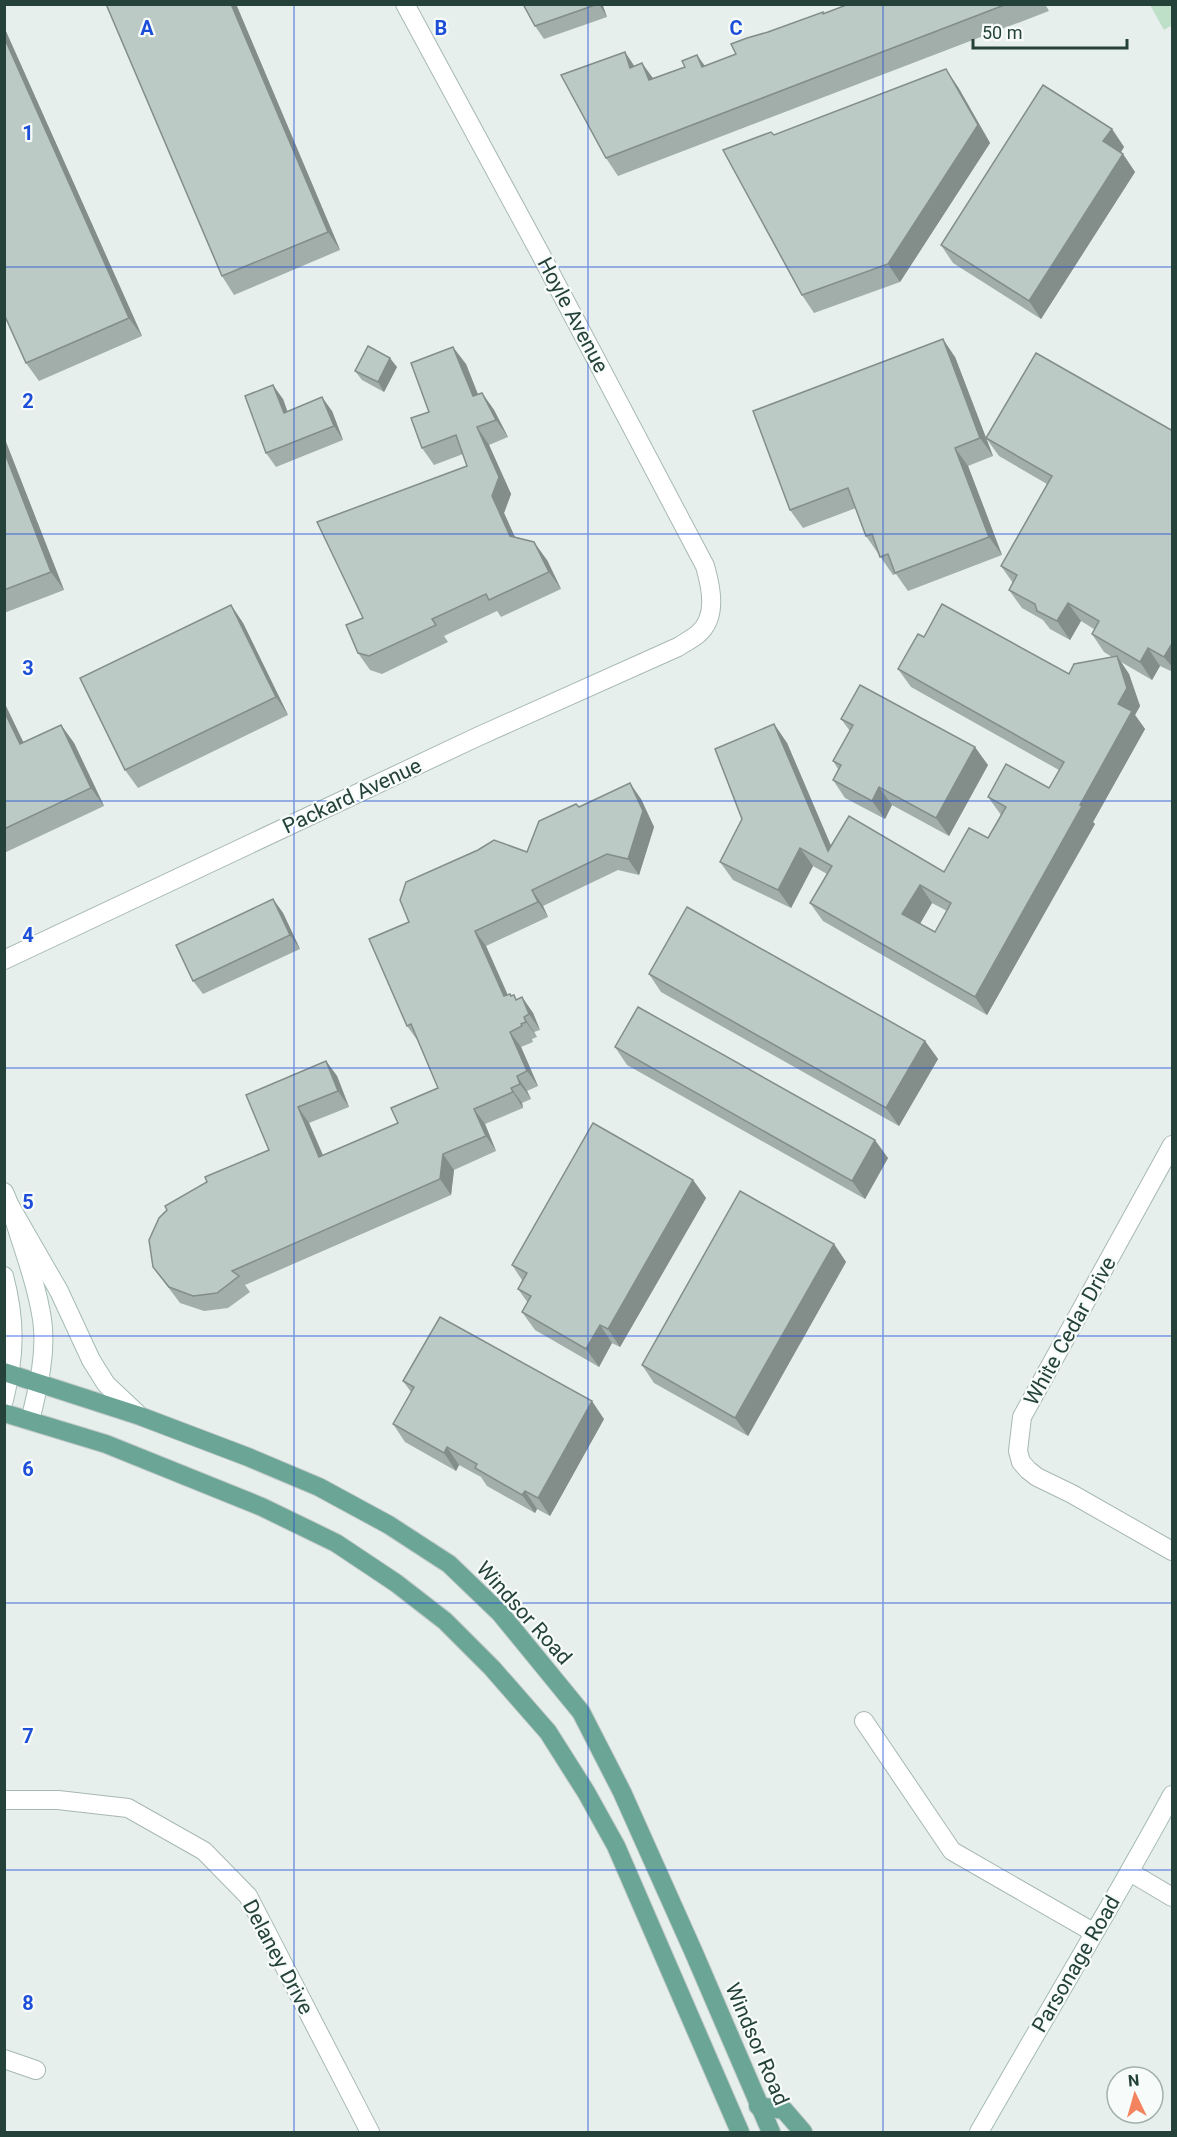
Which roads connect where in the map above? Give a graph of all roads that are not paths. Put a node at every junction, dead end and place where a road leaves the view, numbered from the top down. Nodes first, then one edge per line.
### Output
1 (405, 4) edge
2 (700, 633) joint
3 (4, 960) edge
4 (1173, 1145) edge
5 (7, 1199) edge
6 (4, 1276) edge
7 (8, 1372) edge
8 (40, 1382) junction
9 (4, 1401) edge
10 (4, 1413) edge
11 (140, 1416) junction
12 (30, 1421) junction
13 (1173, 1551) edge
14 (864, 1721) dead end
15 (1173, 1795) edge
16 (4, 1800) edge
17 (1130, 1872) junction
18 (1173, 1897) edge
19 (1093, 1932) junction
20 (4, 2059) edge
21 (36, 2070) dead end
22 (758, 2106) junction
23 (370, 2133) edge
24 (740, 2133) edge
25 (771, 2133) edge
26 (803, 2133) edge
27 (979, 2133) edge

1 - 2 street, Hoyle Avenue
2 - 3 street, Packard Avenue
4 - 13 street, White Cedar Drive
5 - 8 street
5 - 11 street
6 - 7 street
7 - 8 main road, Windsor Road
7 - 9 street
8 - 11 main road, Windsor Road
8 - 12 street
10 - 12 main road
11 - 22 main road, Windsor Road
12 - 24 main road
14 - 19 street
15 - 17 street, Parsonage Road
16 - 23 street, Delaney Drive
17 - 18 street
17 - 19 street, Parsonage Road
19 - 27 street, Parsonage Road
20 - 21 street
22 - 25 main road, Windsor Road
22 - 26 main road

